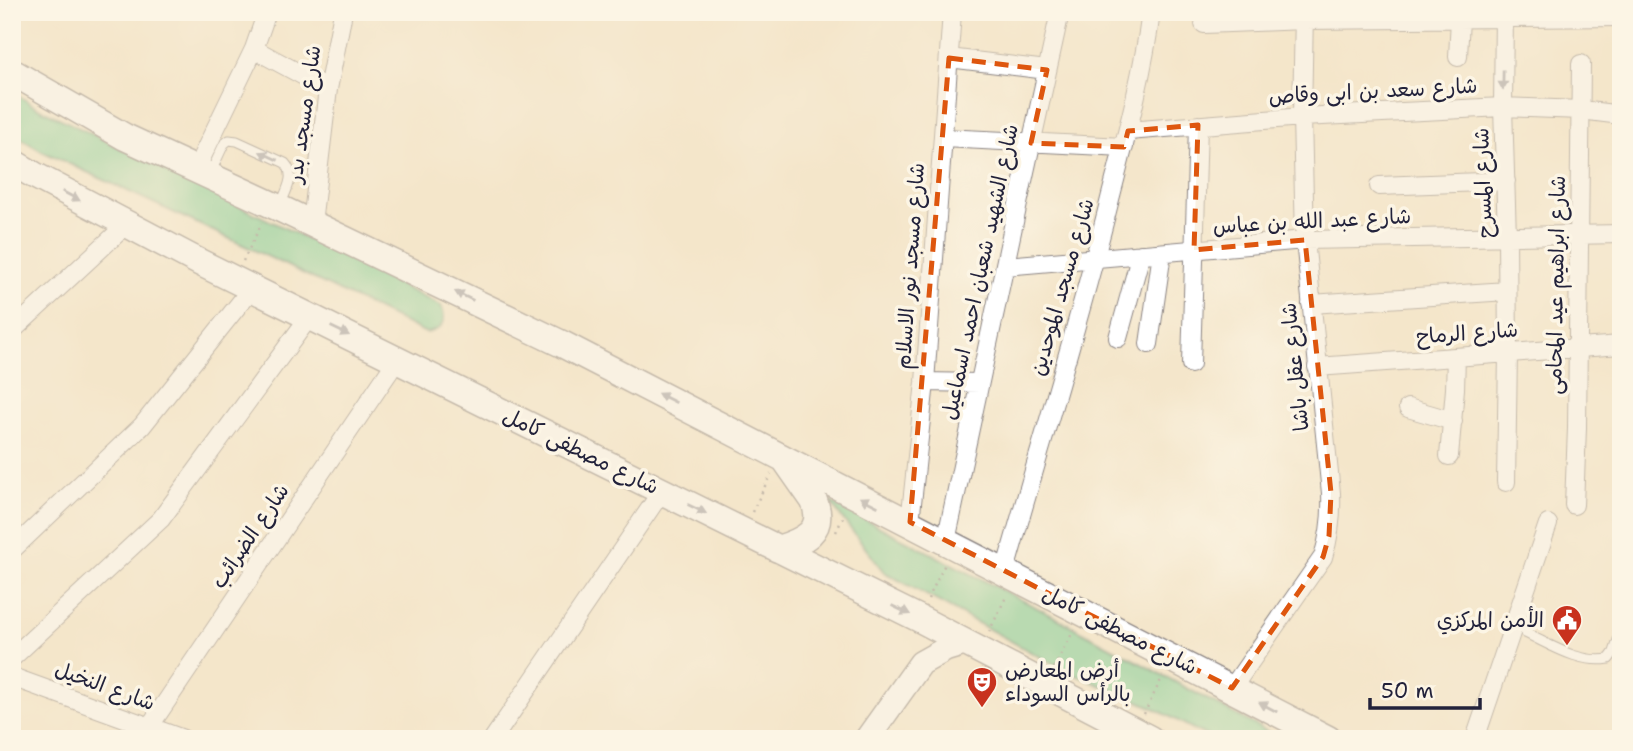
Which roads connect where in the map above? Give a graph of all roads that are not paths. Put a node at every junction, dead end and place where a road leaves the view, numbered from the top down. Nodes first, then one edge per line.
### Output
1 (267, 12) edge
2 (343, 12) edge
3 (952, 12) edge
4 (1059, 12) edge
5 (1151, 12) edge
6 (1504, 15) edge
7 (1304, 16) edge
8 (1621, 16) edge
9 (1460, 18) junction
10 (1204, 24) dead end
11 (254, 49) junction
12 (1458, 57) dead end
13 (949, 58) junction
14 (1581, 64) dead end
15 (1047, 69) junction
16 (12, 72) edge
17 (328, 89) junction
18 (1503, 107) junction
19 (1581, 110) junction
20 (1621, 114) edge
21 (1302, 117) junction
22 (1198, 125) junction
23 (943, 138) junction
24 (1126, 139) junction
25 (1031, 143) junction
26 (12, 162) edge
27 (203, 172) junction
28 (1506, 181) junction
29 (1380, 186) dead end
30 (275, 206) junction
31 (312, 223) junction
32 (126, 225) junction
33 (1578, 234) junction
34 (1621, 234) edge
35 (1507, 237) junction
36 (1305, 240) junction
37 (1194, 250) junction
38 (1162, 253) junction
39 (1141, 254) junction
40 (1095, 258) junction
41 (1006, 266) junction
42 (243, 283) junction
43 (1507, 291) junction
44 (1311, 304) junction
45 (310, 316) junction
46 (12, 331) edge
47 (1118, 338) dead end
48 (1149, 344) dead end
49 (1621, 345) edge
50 (1578, 349) junction
51 (1508, 353) junction
52 (1456, 357) junction
53 (397, 360) junction
54 (1191, 364) dead end
55 (1317, 367) junction
56 (925, 382) junction
57 (979, 383) junction
58 (1408, 408) dead end
59 (1452, 421) junction
60 (1449, 456) dead end
61 (782, 457) junction
62 (1506, 482) dead end
63 (662, 491) junction
64 (1574, 505) dead end
65 (910, 522) junction
66 (1548, 524) dead end
67 (951, 543) junction
68 (778, 549) junction
69 (12, 550) edge
70 (1010, 574) junction
71 (1525, 634) dead end
72 (1620, 635) edge
73 (970, 648) junction
74 (12, 658) edge
75 (12, 677) edge
76 (1232, 688) junction
77 (145, 732) edge
78 (1143, 735) edge
79 (183, 739) edge
80 (494, 739) edge
81 (867, 739) edge
82 (1328, 739) edge
83 (1475, 739) edge

1 - 11 street
2 - 17 street, شارع مسجد بدر
3 - 13 street, شارع مسجد نور الاسلام
4 - 15 street, شارع الشهيد شعبان احمد اسماعيل
5 - 24 street, شارع مسجد الموحدين
6 - 8 street
6 - 9 street
6 -> 18 street, شارع المسرح
7 - 9 street
7 - 10 street
7 - 21 street, شارع عقل باشا
9 - 12 street
11 - 17 street
11 - 27 street
13 - 15 street
13 - 23 street, شارع مسجد نور الاسلام
14 - 19 street, شارع ابراهيم عيد المحامى
15 - 25 street, شارع الشهيد شعبان احمد اسماعيل
16 - 27 main road, شارع مصطفى كامل
17 - 31 street, شارع مسجد بدر
18 - 19 street, شارع سعد بن ابى وقاص
18 - 21 street, شارع سعد بن ابى وقاص
18 - 28 street, شارع المسرح
19 - 20 street, شارع سعد بن ابى وقاص
19 - 33 street, شارع ابراهيم عيد المحامى
21 - 22 street, شارع سعد بن ابى وقاص
21 - 36 street, شارع عقل باشا
22 - 24 street, شارع سعد بن ابى وقاص
22 - 37 street
23 - 25 street, شارع سعد بن ابى وقاص
23 - 56 street, شارع مسجد نور الاسلام
24 - 25 street, شارع سعد بن ابى وقاص
24 - 40 street, شارع مسجد الموحدين
25 - 41 street, شارع الشهيد شعبان احمد اسماعيل
26 -> 32 main road, شارع مصطفى كامل
27 - 30 main road, شارع مصطفى كامل
30 -> 27 lane
28 - 29 street
28 - 35 street, شارع المسرح
30 - 31 main road, شارع مصطفى كامل
61 -> 31 main road, شارع مصطفى كامل
32 - 42 main road, شارع مصطفى كامل
32 - 46 street
33 - 34 street, شارع عبد الله بن عباس
33 - 35 street, شارع عبد الله بن عباس
33 - 50 street, شارع ابراهيم عيد المحامى
35 - 36 street, شارع عبد الله بن عباس
35 - 43 street, شارع المسرح
36 - 37 street, شارع عبد الله بن عباس
36 - 44 street, شارع عقل باشا
37 - 38 street, شارع عبد الله بن عباس
37 - 54 street
38 - 39 street, شارع عبد الله بن عباس
38 - 48 street
39 - 40 street, شارع عبد الله بن عباس
39 - 47 street
40 - 41 street, شارع عبد الله بن عباس
40 - 70 street, شارع مسجد الموحدين
41 - 57 street, شارع الشهيد شعبان احمد اسماعيل
42 - 45 main road, شارع مصطفى كامل
42 - 69 street
43 - 44 street
43 - 51 street, شارع المسرح
44 - 55 street, شارع عقل باشا
45 -> 53 main road, شارع مصطفى كامل
45 - 74 street
49 - 50 street, شارع الرماح
50 - 51 street, شارع الرماح
50 - 64 street, شارع ابراهيم عيد المحامى
51 - 52 street, شارع الرماح
51 - 62 street, شارع المسرح
52 - 55 street, شارع الرماح
52 - 59 street
53 - 63 main road, شارع مصطفى كامل
53 - 77 street, شارع الضرائب
55 - 76 street, شارع عقل باشا
56 - 57 street
56 - 65 street, شارع مسجد نور الاسلام
57 - 67 street, شارع الشهيد شعبان احمد اسماعيل
58 - 59 street
59 - 60 street
65 -> 61 main road, شارع مصطفى كامل
61 - 68 main road
63 -> 68 main road, شارع مصطفى كامل
63 - 80 street
65 - 67 main road, شارع مصطفى كامل
66 - 83 street
67 - 70 main road, شارع مصطفى كامل
68 -> 73 main road, شارع مصطفى كامل
70 - 76 main road, شارع مصطفى كامل
71 - 72 lane
73 - 78 main road, شارع مصطفى كامل
73 - 81 main road
75 - 77 street, شارع النخيل
82 -> 76 main road, شارع مصطفى كامل
77 - 79 street, شارع النخيل

